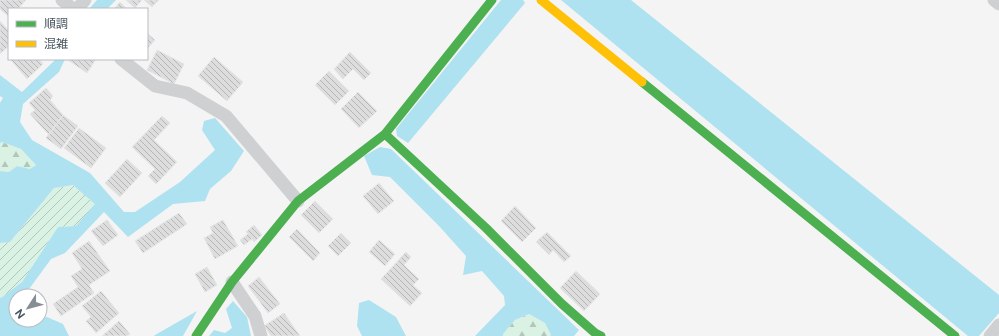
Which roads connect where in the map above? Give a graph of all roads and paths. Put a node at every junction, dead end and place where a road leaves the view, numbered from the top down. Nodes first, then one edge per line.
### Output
1 (62, 0) edge
2 (85, 0) edge
3 (492, 0) edge
4 (541, 0) edge
5 (994, 0) edge
6 (999, 4) edge
7 (72, 8) edge
8 (78, 8) edge
9 (122, 60) edge
10 (385, 134) junction
11 (298, 201) junction
12 (232, 282) junction
13 (999, 325) edge
14 (597, 335) edge
15 (196, 336) edge
16 (261, 336) edge
17 (955, 336) edge
18 (990, 336) edge

1 - 7 street
2 - 8 street
3 - 10 street
4 - 17 street
5 - 6 street
9 - 11 street
10 - 11 street
10 - 14 street
11 - 12 street
12 - 15 street
12 - 16 street
13 - 18 street

